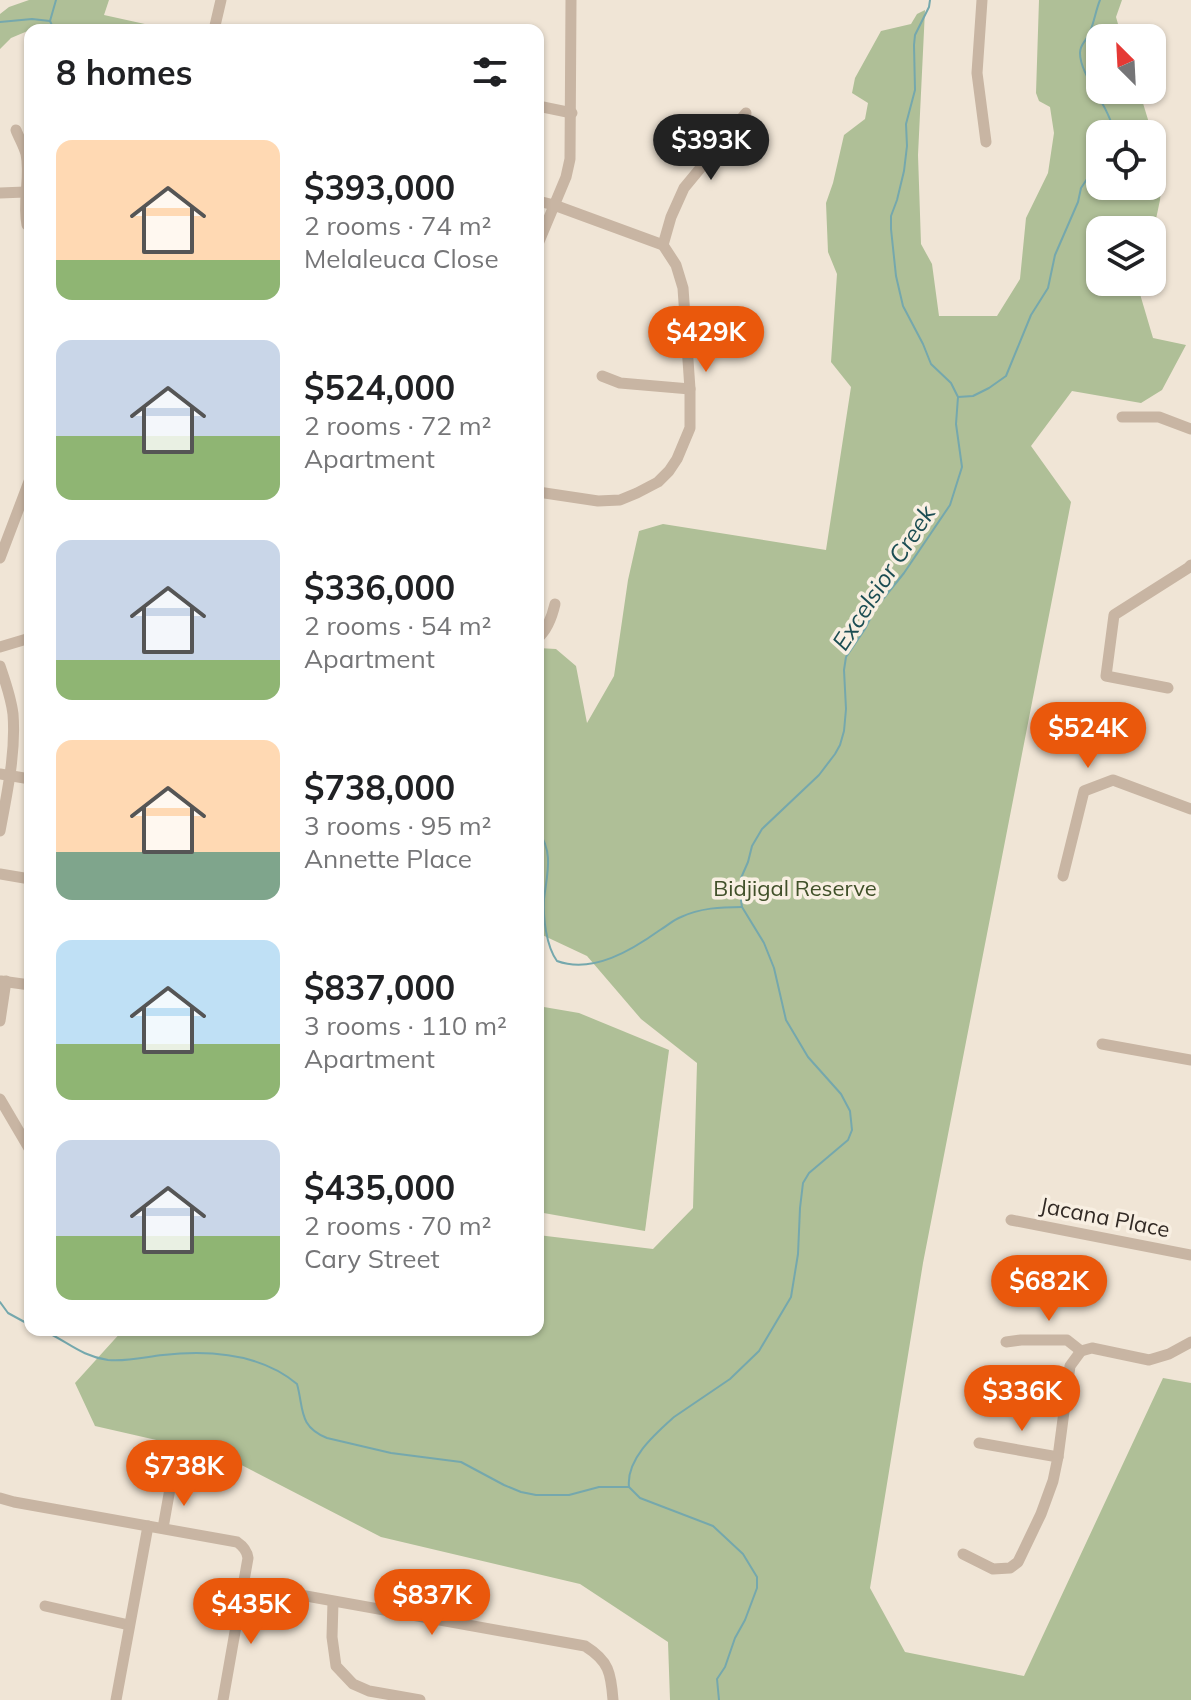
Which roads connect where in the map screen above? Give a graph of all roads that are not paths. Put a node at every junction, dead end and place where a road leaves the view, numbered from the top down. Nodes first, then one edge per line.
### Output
1 (221, 0) edge
2 (571, 0) edge
3 (982, 0) edge
4 (215, 24) edge
5 (544, 107) edge
6 (572, 113) junction
7 (746, 113) dead end
8 (16, 130) dead end
9 (986, 142) dead end
10 (24, 150) edge
11 (24, 192) edge
12 (0, 193) edge
13 (544, 202) edge
14 (554, 205) junction
15 (544, 229) edge
16 (663, 245) junction
17 (602, 376) dead end
18 (690, 389) junction
19 (1122, 417) dead end
20 (1191, 429) edge
21 (544, 493) edge
22 (24, 495) edge
23 (0, 558) edge
24 (1191, 565) edge
25 (555, 604) dead end
26 (544, 631) edge
27 (24, 640) edge
28 (0, 647) edge
29 (0, 666) edge
30 (1168, 688) dead end
31 (5, 775) edge
32 (1191, 809) edge
33 (0, 831) edge
34 (0, 874) edge
35 (1063, 876) dead end
36 (24, 878) edge
37 (3, 981) edge
38 (24, 984) edge
39 (0, 1021) edge
40 (1102, 1044) dead end
41 (1191, 1060) edge
42 (0, 1099) edge
43 (24, 1140) edge
44 (1011, 1220) dead end
45 (1191, 1255) edge
46 (1006, 1342) dead end
47 (1191, 1342) edge
48 (1081, 1351) junction
49 (979, 1443) dead end
50 (1058, 1457) junction
51 (171, 1483) dead end
52 (0, 1498) edge
53 (148, 1526) junction
54 (163, 1528) junction
55 (963, 1554) dead end
56 (245, 1585) junction
57 (333, 1602) junction
58 (45, 1606) dead end
59 (129, 1625) junction
60 (116, 1700) edge
61 (223, 1700) edge
62 (420, 1700) edge
63 (613, 1700) edge

1 - 4 street
2 - 6 street
3 - 9 street
5 - 6 street
6 - 14 street
7 - 16 street
8 - 10 street
11 - 12 street
13 - 14 street
14 - 15 street
14 - 16 street
16 - 18 street
17 - 18 street
18 - 21 street
19 - 20 street
22 - 23 street
24 - 30 street
25 - 26 street
27 - 28 street
29 - 31 street
31 - 33 street
32 - 35 street
34 - 36 street
37 - 38 street
37 - 39 street
40 - 41 street
42 - 43 street
44 - 45 street, Jacana Place
46 - 48 street
47 - 48 street
48 - 50 street
49 - 50 street
50 - 55 street
51 - 54 street
52 - 53 street
53 - 54 street
53 - 59 street
54 - 56 street
56 - 57 street
56 - 61 street
57 - 62 street
57 - 63 street
58 - 59 street
59 - 60 street

